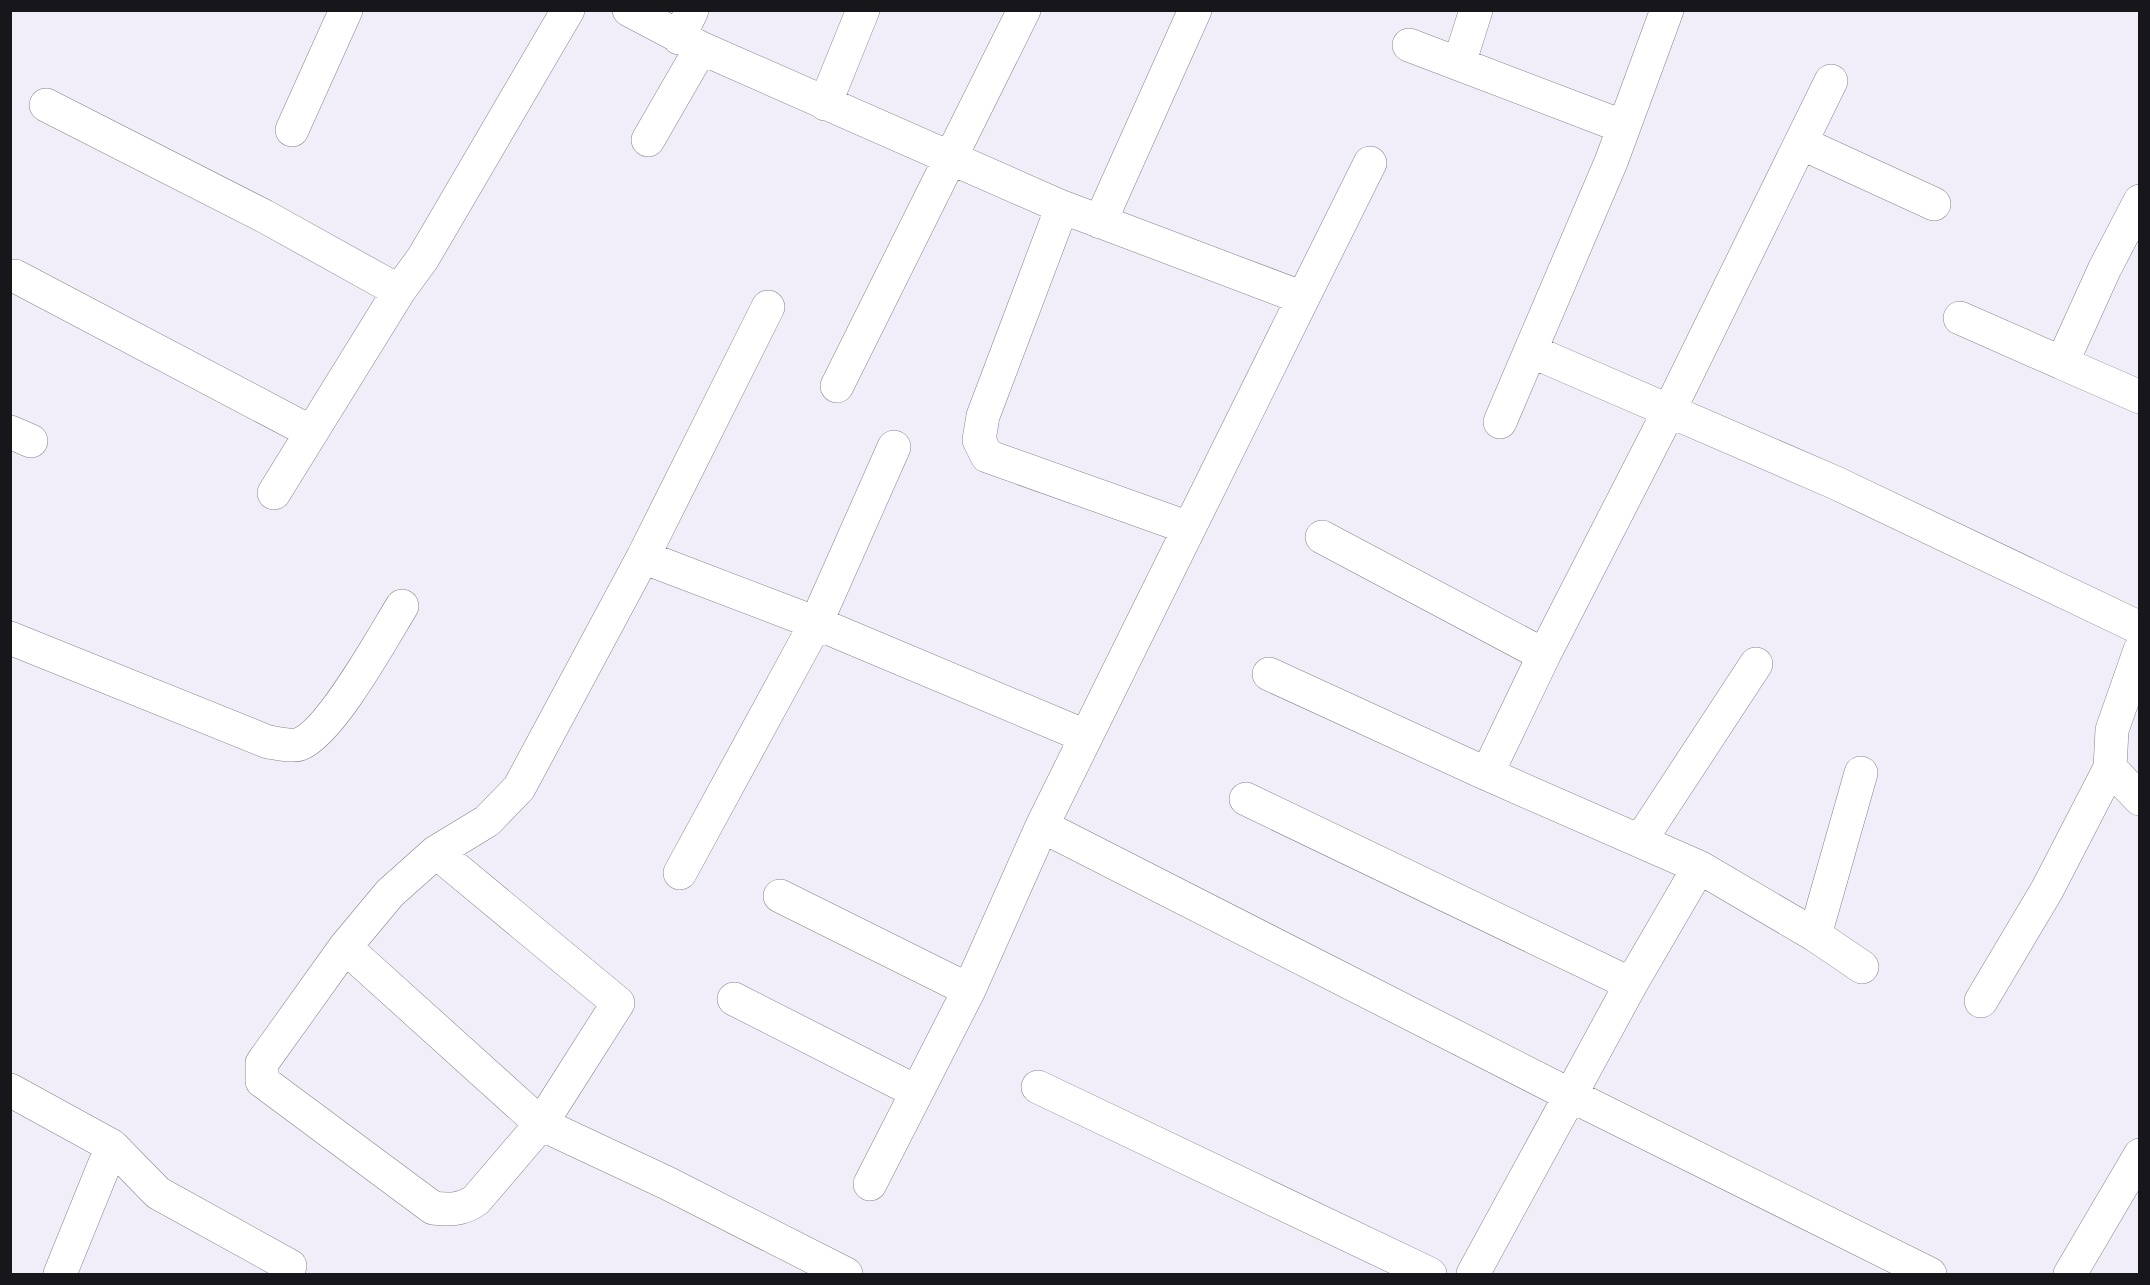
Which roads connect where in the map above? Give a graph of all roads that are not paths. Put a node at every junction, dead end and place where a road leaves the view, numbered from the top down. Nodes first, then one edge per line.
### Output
1 (346, 10) edge
2 (568, 10) edge
3 (629, 10) edge
4 (863, 10) edge
5 (1024, 10) edge
6 (1195, 10) edge
7 (1476, 10) edge
8 (1667, 10) edge
9 (691, 32) edge
10 (1408, 45) dead end
11 (1459, 64) junction
12 (1832, 81) dead end
13 (825, 104) junction
14 (46, 105) dead end
15 (1624, 127) junction
16 (292, 130) dead end
17 (648, 140) dead end
18 (1801, 143) junction
19 (950, 158) junction
20 (1370, 163) dead end
21 (2139, 201) edge
22 (1934, 204) dead end
23 (1062, 207) junction
24 (1100, 222) junction
25 (15, 276) dead end
26 (399, 291) junction
27 (1303, 298) junction
28 (768, 307) dead end
29 (1960, 318) dead end
30 (1531, 351) junction
31 (2062, 363) junction
32 (837, 386) dead end
33 (2139, 397) edge
34 (1669, 411) junction
35 (1500, 423) dead end
36 (311, 432) junction
37 (894, 447) dead end
38 (274, 493) dead end
39 (1189, 528) junction
40 (1322, 537) dead end
41 (643, 556) junction
42 (402, 606) dead end
43 (816, 623) junction
44 (2139, 628) edge
45 (10, 638) edge
46 (2139, 650) edge
47 (1544, 655) junction
48 (1756, 664) dead end
49 (1269, 674) dead end
50 (1085, 736) junction
51 (2110, 768) junction
52 (1861, 773) dead end
53 (1487, 774) junction
54 (1246, 799) dead end
55 (2139, 799) edge
56 (1042, 826) junction
57 (1640, 841) junction
58 (436, 852) junction
59 (1699, 867) junction
60 (680, 873) dead end
61 (780, 896) dead end
62 (1815, 935) junction
63 (345, 947) junction
64 (1862, 967) dead end
65 (1631, 984) junction
66 (969, 990) junction
67 (734, 999) dead end
68 (1981, 1001) dead end
69 (1038, 1087) dead end
70 (10, 1090) edge
71 (917, 1092) junction
72 (1572, 1096) junction
73 (541, 1124) junction
74 (112, 1146) junction
75 (2139, 1155) edge
76 (870, 1184) dead end
77 (295, 1272) edge
78 (60, 1275) edge
79 (846, 1275) edge
80 (1430, 1275) edge
81 (1473, 1275) edge
82 (1930, 1275) edge
83 (2070, 1275) edge

1 - 16 street
2 - 26 street
3 - 9 street
4 - 13 street
5 - 19 street
6 - 24 street
7 - 11 street
8 - 15 street
9 - 13 street
9 - 17 street
10 - 11 street
11 - 15 street
12 - 18 street
13 - 19 street
14 - 26 street
15 - 30 street
18 - 22 street
18 - 34 street
19 - 23 street
19 - 32 street
20 - 27 street
21 - 31 street
23 - 24 street
23 - 39 street
24 - 27 street
25 - 36 street
26 - 36 street
27 - 39 street
28 - 41 street
29 - 31 street
30 - 34 street
30 - 35 street
31 - 33 street
34 - 44 street
34 - 47 street
36 - 38 street
37 - 43 street
39 - 50 street
40 - 47 street
41 - 43 street
41 - 58 street
42 - 45 street
43 - 50 street
43 - 60 street
46 - 51 street
47 - 53 street
48 - 57 street
49 - 53 street
50 - 56 street
51 - 55 street
51 - 68 street
52 - 62 street
53 - 57 street
54 - 65 street
56 - 66 street
56 - 72 street
57 - 59 street
58 - 63 street
58 - 73 street
59 - 62 street
59 - 65 street
61 - 66 street
62 - 64 street
63 - 73 street
63 - 73 street
65 - 72 street
66 - 71 street
67 - 71 street
69 - 80 street
70 - 74 street
71 - 76 street
72 - 81 street
72 - 82 street
73 - 79 street
74 - 77 street
74 - 78 street
75 - 83 street

